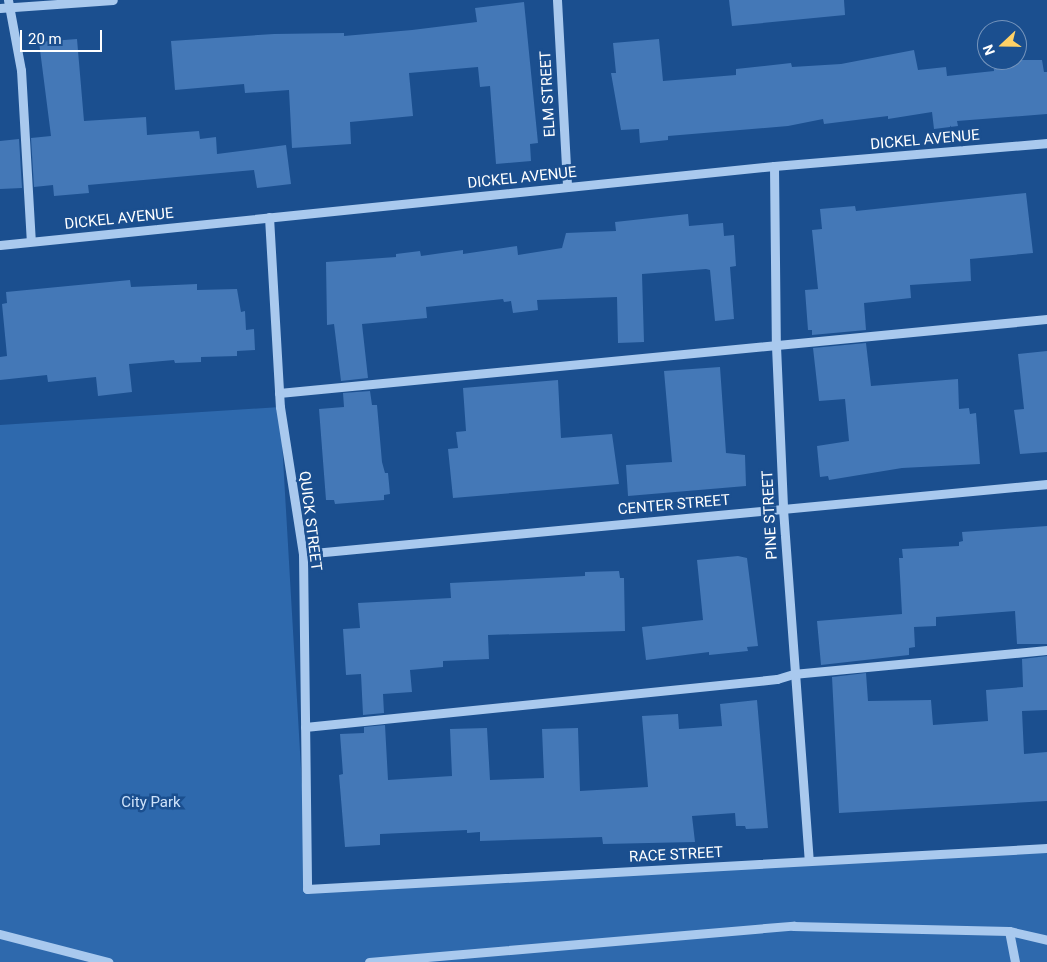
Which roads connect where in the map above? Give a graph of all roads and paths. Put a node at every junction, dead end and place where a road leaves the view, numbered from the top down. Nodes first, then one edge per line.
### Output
1 (113, 0) edge
2 (557, 0) edge
3 (5, 5) edge
4 (1047, 143) edge
5 (774, 166) junction
6 (567, 187) junction
7 (269, 217) junction
8 (31, 241) junction
9 (0, 244) edge
10 (1047, 319) edge
11 (776, 346) junction
12 (279, 393) junction
13 (1047, 484) edge
14 (783, 509) junction
15 (303, 554) junction
16 (1047, 650) edge
17 (793, 674) junction
18 (305, 727) junction
19 (1047, 848) edge
20 (809, 861) junction
21 (307, 890) joint
22 (1009, 931) junction
23 (0, 934) edge
24 (1047, 940) edge
25 (108, 962) edge
26 (369, 962) edge
27 (1015, 962) edge

1 - 3 street
2 - 6 street, ELM STREET
3 - 8 street
4 - 5 street, DICKEL AVENUE
5 - 6 street, DICKEL AVENUE
5 - 11 street, PINE STREET
6 - 7 street, DICKEL AVENUE
7 - 8 street, DICKEL AVENUE
7 - 12 street, QUICK STREET
8 - 9 street, DICKEL AVENUE
10 - 11 street
11 - 12 street
11 - 14 street, PINE STREET
12 - 15 street, QUICK STREET
13 - 14 street, CENTER STREET
14 - 15 street, CENTER STREET
14 - 17 street, PINE STREET
15 - 18 street, QUICK STREET
16 - 17 street
17 - 18 street
17 - 20 street, PINE STREET
18 - 21 street, QUICK STREET
19 - 20 street, RACE STREET
20 - 21 street, RACE STREET
22 - 24 street
22 - 26 street
22 - 27 street
23 - 25 street

